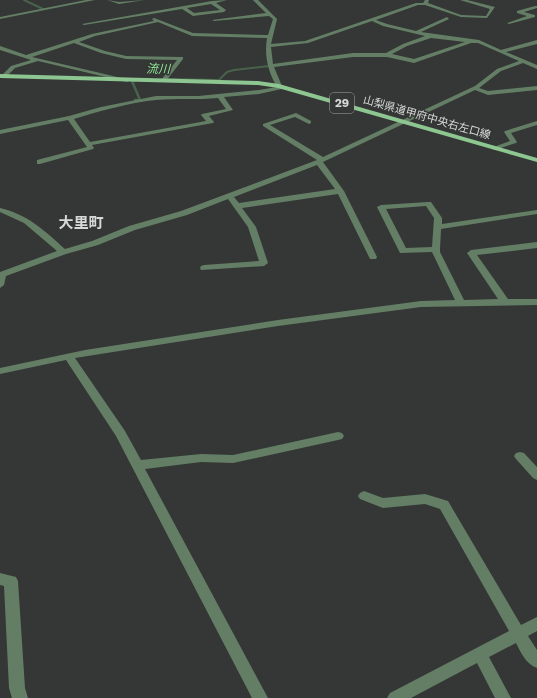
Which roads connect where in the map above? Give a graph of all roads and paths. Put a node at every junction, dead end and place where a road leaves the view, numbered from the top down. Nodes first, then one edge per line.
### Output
1 (93, 0) edge
2 (110, 0) edge
3 (143, 0) edge
4 (225, 0) edge
5 (255, 0) edge
6 (462, 0) edge
7 (486, 0) edge
8 (212, 2) junction
9 (426, 2) edge
10 (477, 4) junction
11 (183, 7) junction
12 (537, 7) edge
13 (189, 12) junction
14 (146, 13) junction
15 (270, 14) junction
16 (534, 16) edge
17 (152, 17) junction
18 (0, 18) edge
19 (448, 18) dead end
20 (214, 20) dead end
21 (373, 20) junction
22 (158, 21) junction
23 (509, 23) dead end
24 (84, 24) dead end
25 (416, 32) junction
26 (431, 36) junction
27 (270, 37) junction
28 (73, 41) junction
29 (473, 41) junction
30 (537, 42) edge
31 (269, 46) junction
32 (0, 48) edge
33 (502, 51) junction
34 (387, 55) junction
35 (26, 57) junction
36 (36, 60) junction
37 (524, 61) junction
38 (272, 66) junction
39 (537, 67) edge
40 (2, 76) edge
41 (165, 79) junction
42 (129, 80) junction
43 (282, 86) junction
44 (474, 88) junction
45 (537, 88) edge
46 (220, 96) junction
47 (70, 118) junction
48 (404, 121) junction
49 (309, 122) dead end
50 (537, 123) edge
51 (0, 132) edge
52 (88, 144) junction
53 (494, 148) junction
54 (537, 160) edge
55 (321, 161) junction
56 (40, 162) dead end
57 (340, 191) junction
58 (230, 197) junction
59 (237, 206) junction
60 (0, 210) edge
61 (537, 212) edge
62 (437, 227) junction
63 (537, 244) edge
64 (436, 249) junction
65 (63, 252) junction
66 (373, 257) dead end
67 (204, 268) dead end
68 (1, 275) edge
69 (0, 285) edge
70 (461, 302) junction
71 (505, 302) junction
72 (537, 302) edge
73 (68, 356) junction
74 (0, 371) edge
75 (338, 436) dead end
76 (520, 456) dead end
77 (137, 465) junction
78 (537, 475) edge
79 (364, 496) dead end
80 (0, 579) edge
81 (537, 624) edge
82 (519, 634) junction
83 (480, 654) junction
84 (537, 661) edge
85 (20, 698) edge
86 (260, 698) edge
87 (395, 698) edge
88 (503, 698) edge

1 - 18 street
2 - 3 street
4 - 8 street
5 - 15 street
6 - 10 street
7 - 10 street
8 - 11 street
8 - 13 street
9 - 10 street
9 - 21 street
11 - 13 street
11 - 14 street
12 - 16 street
13 - 17 street
14 - 17 street
14 - 24 street
15 - 20 street
15 - 27 street
16 - 23 street
17 - 22 street
19 - 25 street
21 - 25 street
21 - 31 street
22 - 27 street
22 - 28 street
25 - 26 street
26 - 29 street
26 - 34 street
27 - 31 street
28 - 35 street
28 - 41 street
29 - 33 street
29 - 34 street
30 - 33 street
31 - 38 street
32 - 35 street
33 - 37 street
34 - 38 street
35 - 36 street
36 - 40 street
36 - 42 street
37 - 39 street
37 - 44 street
38 - 43 street
40 - 42 main road, 山梨県道甲府中央右左口線 / 29
41 - 42 main road, 山梨県道甲府中央右左口線 / 29
41 - 43 main road, 山梨県道甲府中央右左口線 / 29
43 - 46 street
43 - 48 main road, 山梨県道甲府中央右左口線 / 29
44 - 45 street
44 - 48 street
46 - 47 street
46 - 52 street
47 - 51 street
47 - 52 street
48 - 53 main road, 山梨県道甲府中央右左口線 / 29
48 - 55 street
49 - 55 street
50 - 53 street
52 - 56 street
53 - 54 main road, 山梨県道甲府中央右左口線 / 29
55 - 57 street
55 - 58 street
57 - 59 street
57 - 66 street
58 - 59 street
58 - 65 street
59 - 67 street
60 - 65 street
61 - 62 street
62 - 64 street
62 - 64 street
63 - 71 street
64 - 70 street
65 - 68 street
68 - 69 street
70 - 71 street
70 - 73 street
71 - 72 street
73 - 74 street
73 - 77 street
75 - 77 street
76 - 78 street
77 - 86 street
79 - 82 street
80 - 85 street
81 - 82 street
82 - 83 street
82 - 84 street
83 - 87 street
83 - 88 street

